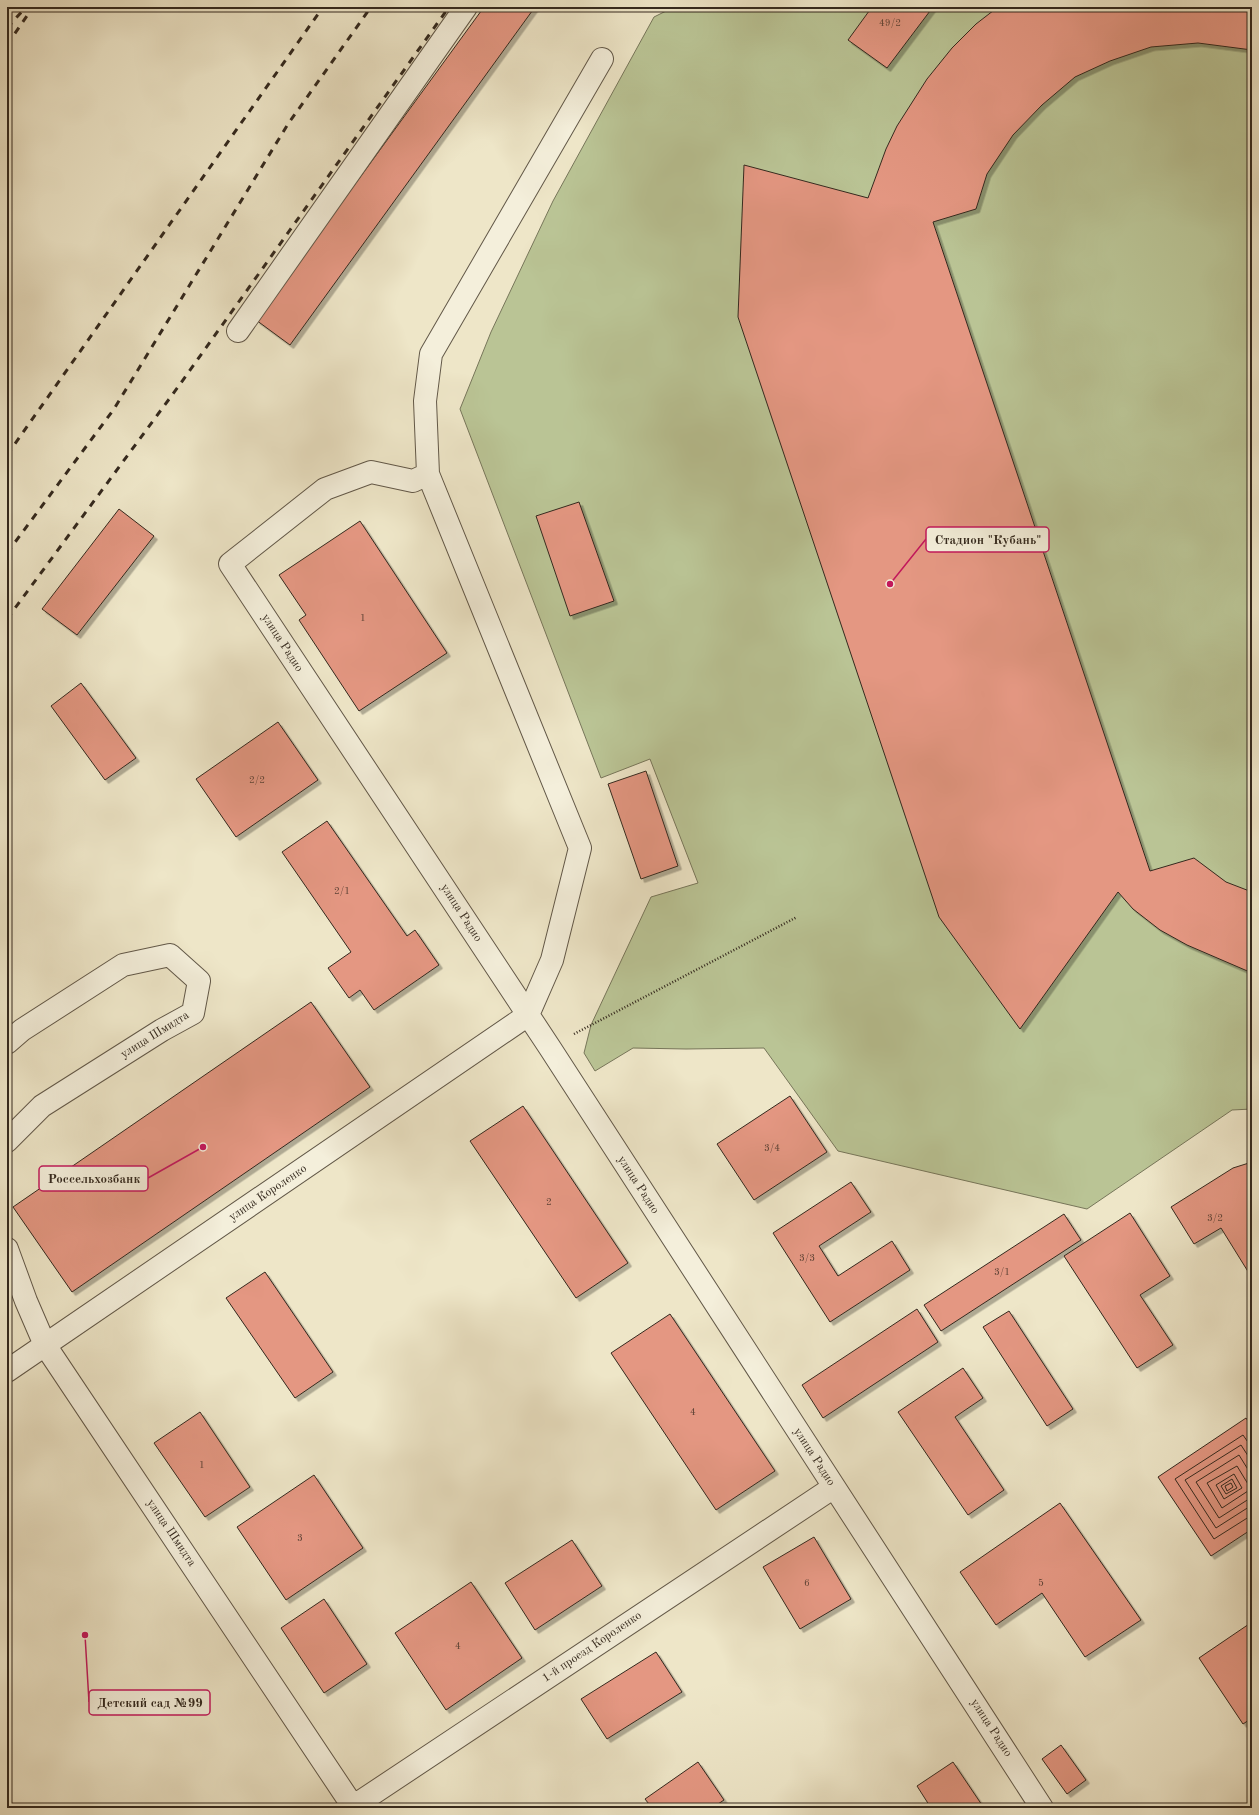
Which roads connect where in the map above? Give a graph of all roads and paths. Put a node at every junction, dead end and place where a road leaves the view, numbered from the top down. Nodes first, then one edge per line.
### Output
1 (466, 7) edge
2 (602, 59) dead end
3 (238, 332) dead end
4 (428, 474) junction
5 (797, 917) dead end
6 (528, 1015) junction
7 (7, 1043) edge
8 (550, 1048) junction
9 (7, 1141) edge
10 (7, 1249) edge
11 (45, 1345) junction
12 (7, 1371) edge
13 (834, 1487) junction
14 (352, 1808) edge
15 (1042, 1808) edge

1 - 3 street
2 - 4 street
4 - 6 street
4 - 6 street, улица Радио
5 - 8 path
6 - 8 street, улица Радио
6 - 11 street, улица Короленко
7 - 9 street, улица Шмидта
8 - 13 street, улица Радио
10 - 11 street, улица Шмидта
11 - 12 street, улица Короленко
11 - 14 street, улица Шмидта
13 - 14 street, 1-й проезд Короленко
13 - 15 street, улица Радио

